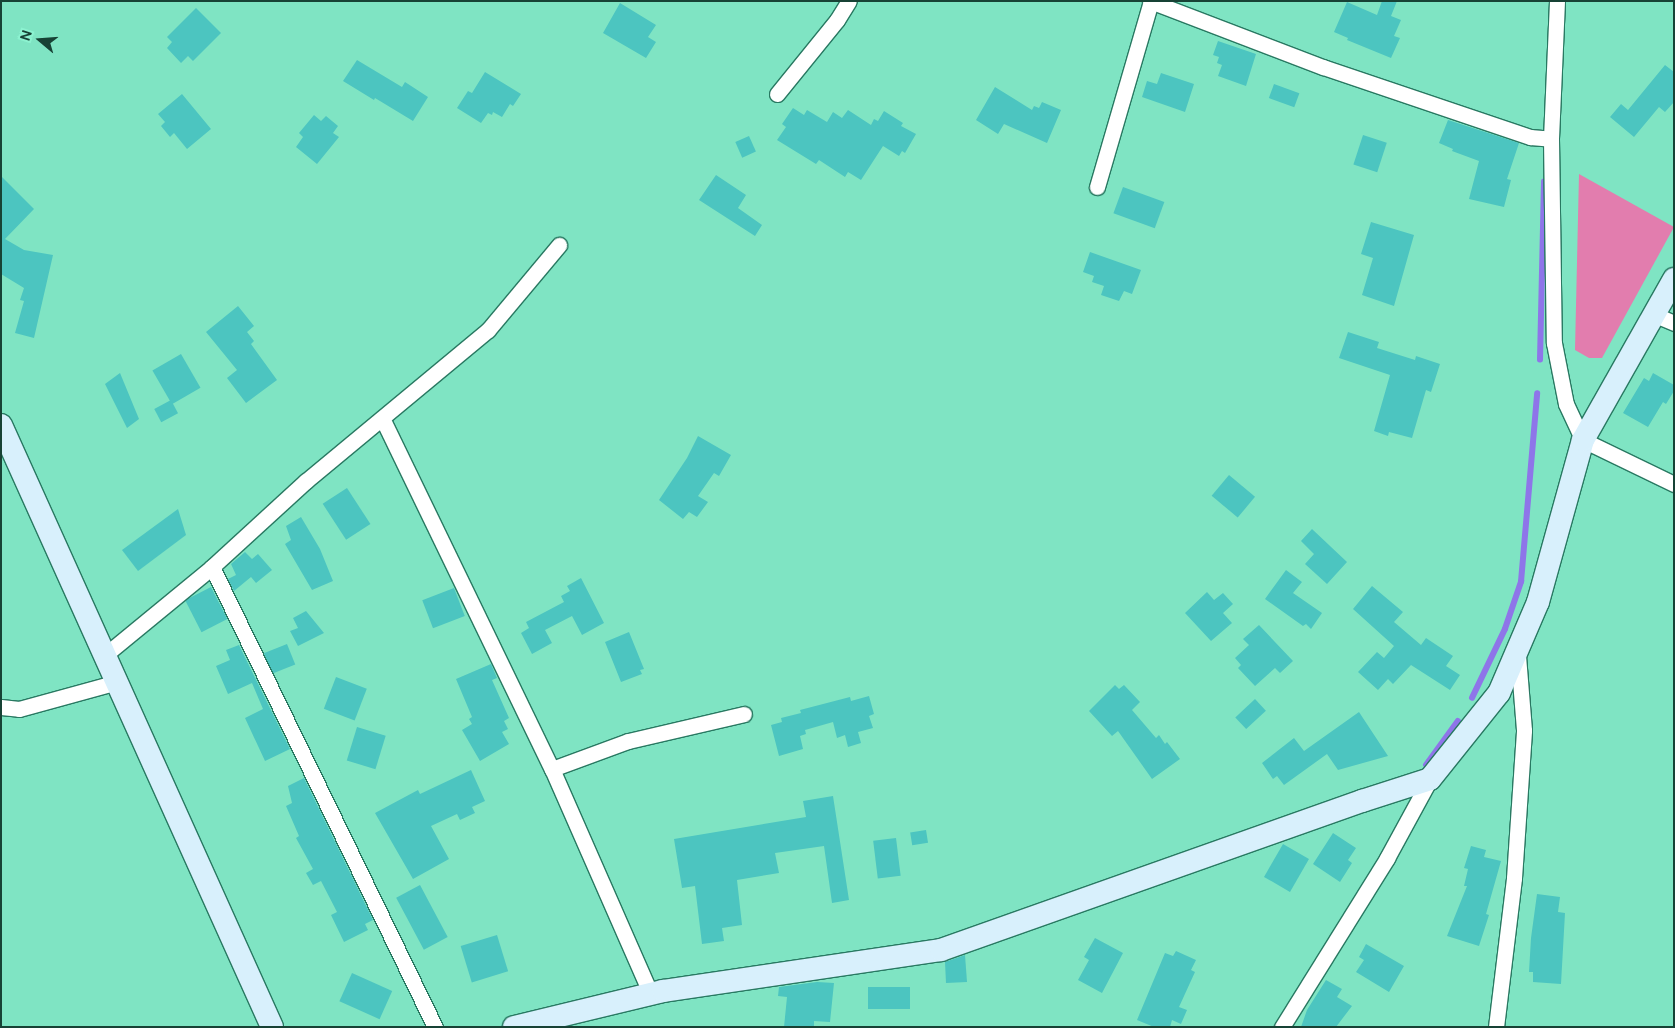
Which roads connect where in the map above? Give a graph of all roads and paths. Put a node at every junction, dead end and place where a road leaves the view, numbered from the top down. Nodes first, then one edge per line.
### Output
1 (849, 1) edge
2 (1151, 1) edge
3 (1557, 1) edge
4 (777, 94) dead end
5 (1551, 140) junction
6 (1098, 187) dead end
7 (559, 245) dead end
8 (1674, 280) edge
9 (1664, 319) edge
10 (383, 420) junction
11 (1, 425) edge
12 (1583, 440) junction
13 (1674, 484) edge
14 (212, 567) junction
15 (1517, 651) junction
16 (105, 655) junction
17 (117, 682) junction
18 (1, 707) edge
19 (744, 714) dead end
20 (552, 769) junction
21 (1430, 780) junction
22 (651, 994) junction
23 (272, 1027) edge
24 (435, 1027) edge
25 (514, 1027) edge
26 (1282, 1027) edge
27 (1496, 1027) edge

1 - 4 street
2 - 5 street
2 - 6 street
3 - 5 street
5 - 12 street
7 - 10 street
8 - 9 street
9 - 12 street
10 - 14 street
10 - 20 street
11 - 16 street
12 - 13 street
12 - 15 street
14 - 16 street
14 - 24 street
15 - 21 street
15 - 27 street
16 - 17 street
17 - 18 street
17 - 23 street
19 - 20 street
20 - 22 street
21 - 22 street
21 - 26 street
22 - 25 street

